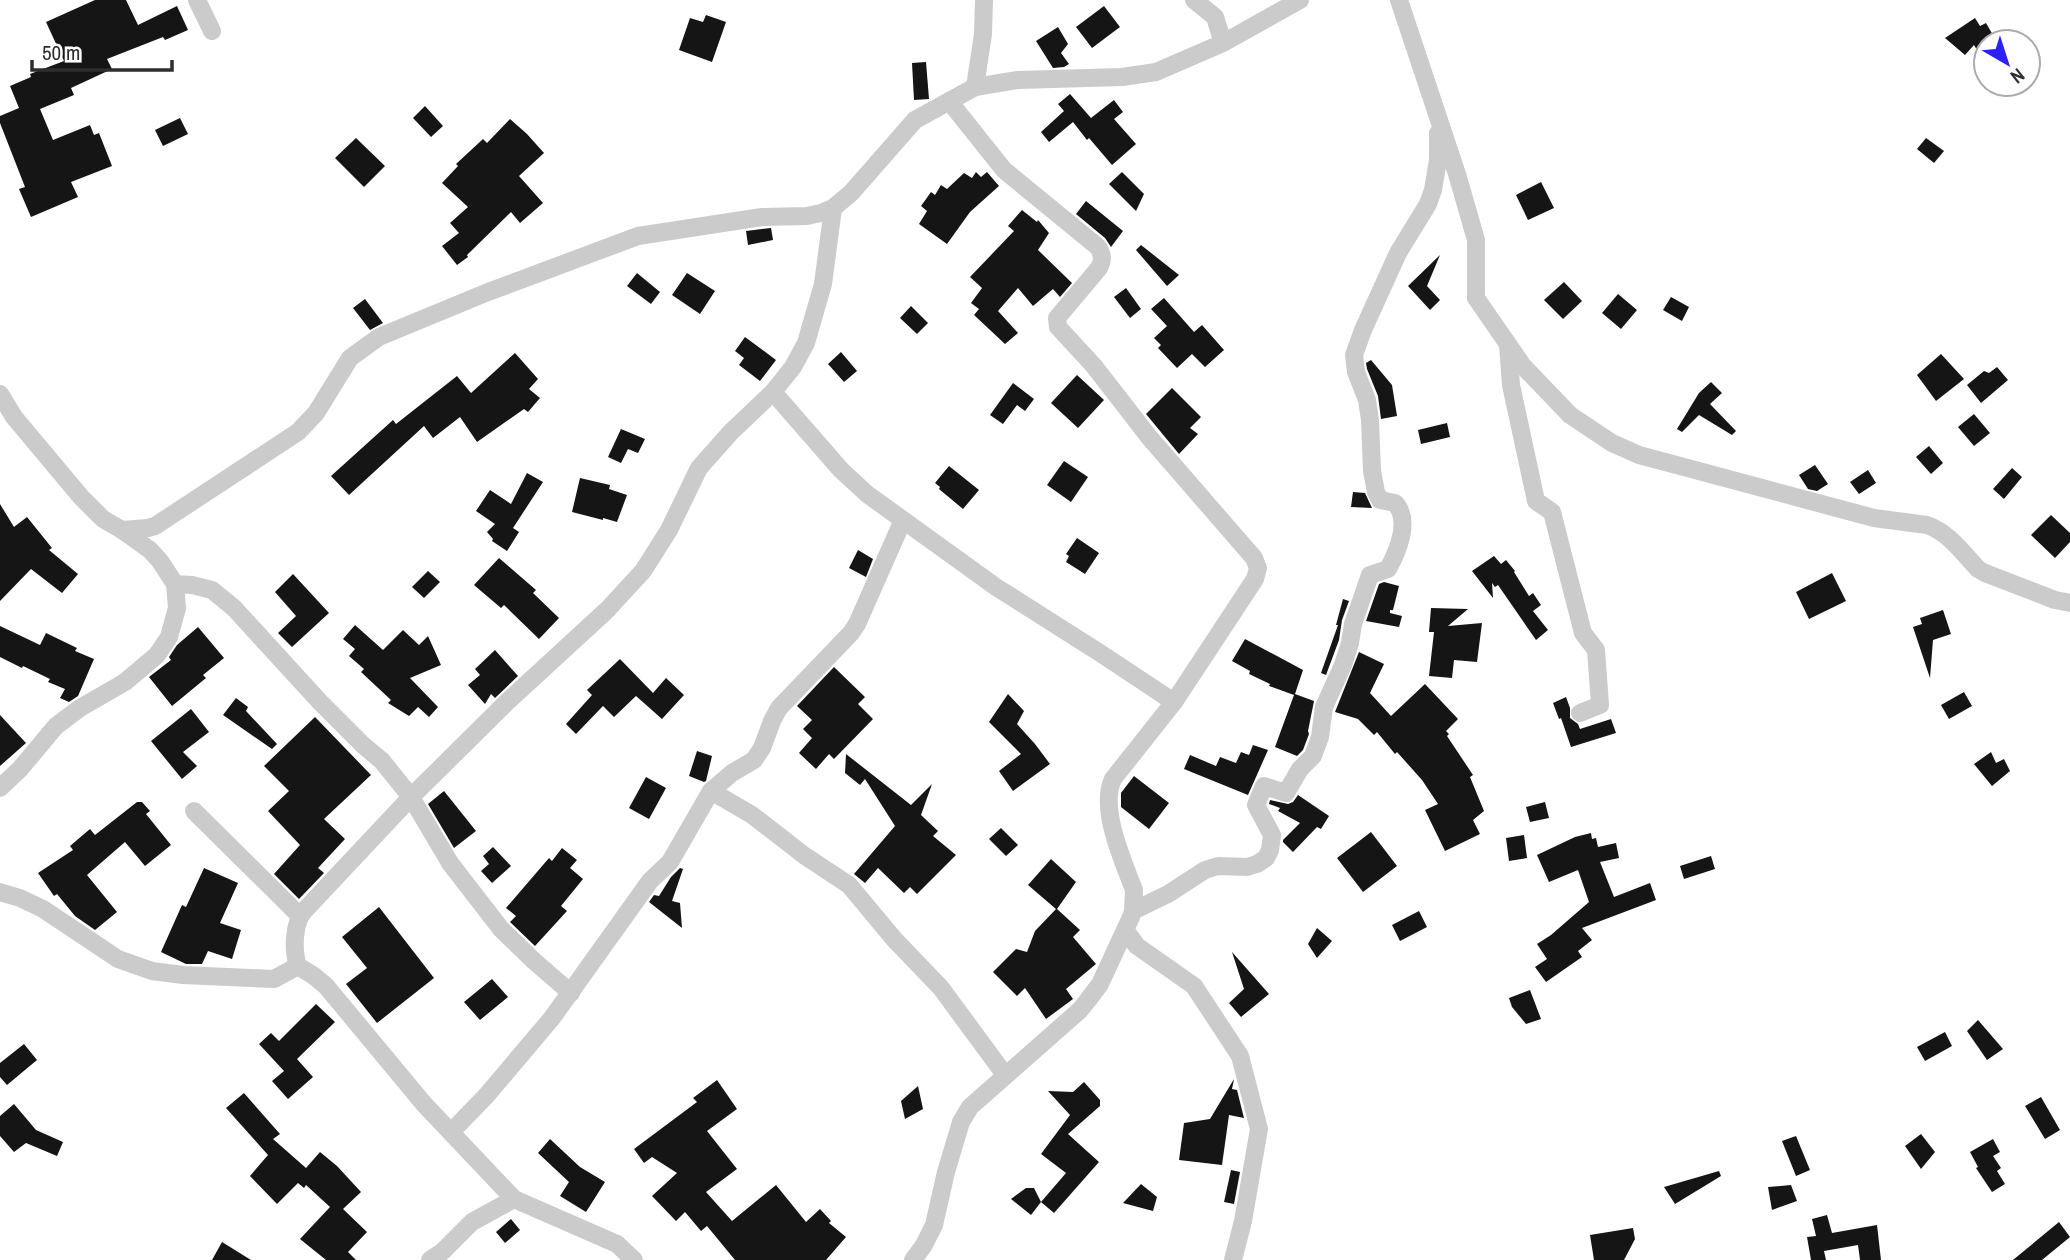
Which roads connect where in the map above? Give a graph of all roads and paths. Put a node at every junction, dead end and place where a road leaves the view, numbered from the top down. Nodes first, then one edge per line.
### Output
1 (197, 0) edge
2 (984, 0) edge
3 (1194, 0) edge
4 (1300, 0) edge
5 (1399, 0) edge
6 (212, 31) dead end
7 (1223, 43) junction
8 (975, 87) junction
9 (949, 101) junction
10 (1439, 122) junction
11 (833, 208) junction
12 (1508, 345) junction
13 (773, 392) junction
14 (0, 394) edge
15 (5, 412) edge
16 (903, 520) junction
17 (122, 530) junction
18 (175, 584) junction
19 (2070, 603) edge
20 (1174, 702) junction
21 (1580, 713) dead end
22 (0, 788) edge
23 (711, 790) junction
24 (411, 797) junction
25 (194, 811) dead end
26 (0, 892) edge
27 (1133, 911) junction
28 (300, 916) junction
29 (1125, 930) junction
30 (298, 966) junction
31 (571, 993) junction
32 (1005, 1075) junction
33 (451, 1132) junction
34 (514, 1199) junction
35 (430, 1260) edge
36 (634, 1260) edge
37 (913, 1260) edge
38 (1233, 1260) edge

1 - 6 street
2 - 8 street
3 - 7 street
4 - 7 street
5 - 10 street
7 - 8 street
8 - 9 street
9 - 11 street
9 - 20 street
10 - 12 street
10 - 27 street
11 - 13 street
11 - 17 street
12 - 19 street
12 - 21 street
13 - 16 street
13 - 24 street
14 - 15 street
15 - 17 street
16 - 20 street
16 - 23 street
17 - 18 street
18 - 22 street
18 - 24 street
20 - 27 street
23 - 31 street
23 - 32 street
24 - 28 street
24 - 31 street
25 - 28 street
26 - 30 street
27 - 29 street
28 - 30 street
29 - 32 street
29 - 38 street
30 - 33 street
31 - 33 street
32 - 37 street
33 - 34 street
34 - 35 street
34 - 36 street

